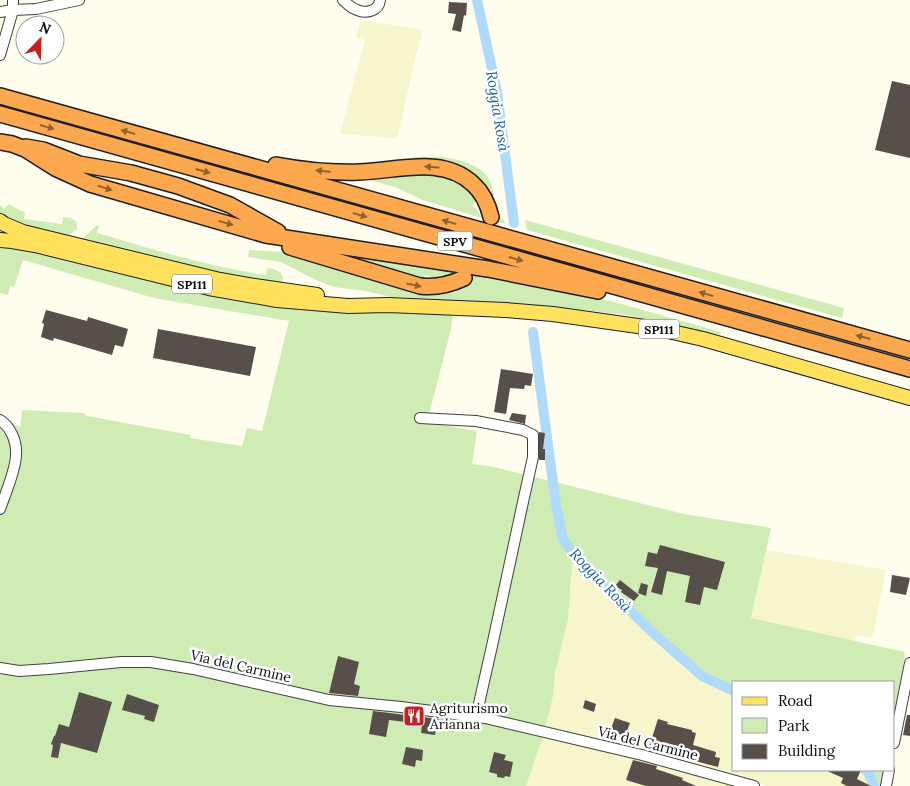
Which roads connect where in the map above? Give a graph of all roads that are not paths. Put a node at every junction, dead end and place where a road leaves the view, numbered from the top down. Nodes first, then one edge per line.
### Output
1 (79, 0) edge
2 (344, 0) edge
3 (380, 0) edge
4 (13, 5) edge
5 (0, 12) edge
6 (0, 55) edge
7 (0, 96) edge
8 (0, 114) edge
9 (8, 143) edge
10 (175, 145) junction
11 (491, 217) tunnel mouth
12 (0, 221) edge
13 (266, 235) junction
14 (291, 239) junction
15 (0, 240) edge
16 (464, 278) tunnel mouth
17 (388, 305) junction
18 (910, 350) edge
19 (910, 369) edge
20 (910, 377) edge
21 (910, 398) edge
22 (420, 418) dead end
23 (0, 420) edge
24 (0, 509) edge
25 (910, 663) edge
26 (0, 668) edge
27 (909, 678) edge
28 (476, 717) junction
29 (895, 739) edge
30 (889, 771) edge
31 (754, 786) edge
32 (886, 786) edge

1 - 4 street
2 - 3 street
4 - 5 street
4 - 6 street
10 -> 7 highway, SPV
8 -> 19 highway, SPV
9 -> 13 highway
9 - 14 highway
11 -> 10 highway
18 -> 10 highway, SPV
12 - 17 main road, SP111
13 - 14 highway
13 -> 16 highway
14 - 20 highway
15 - 17 main road, SP111
17 - 21 main road, SP111
22 - 28 street
23 - 24 street
25 - 27 street
26 - 28 street, Via del Carmine
27 - 29 street
28 - 31 street, Via del Carmine
30 - 32 street

